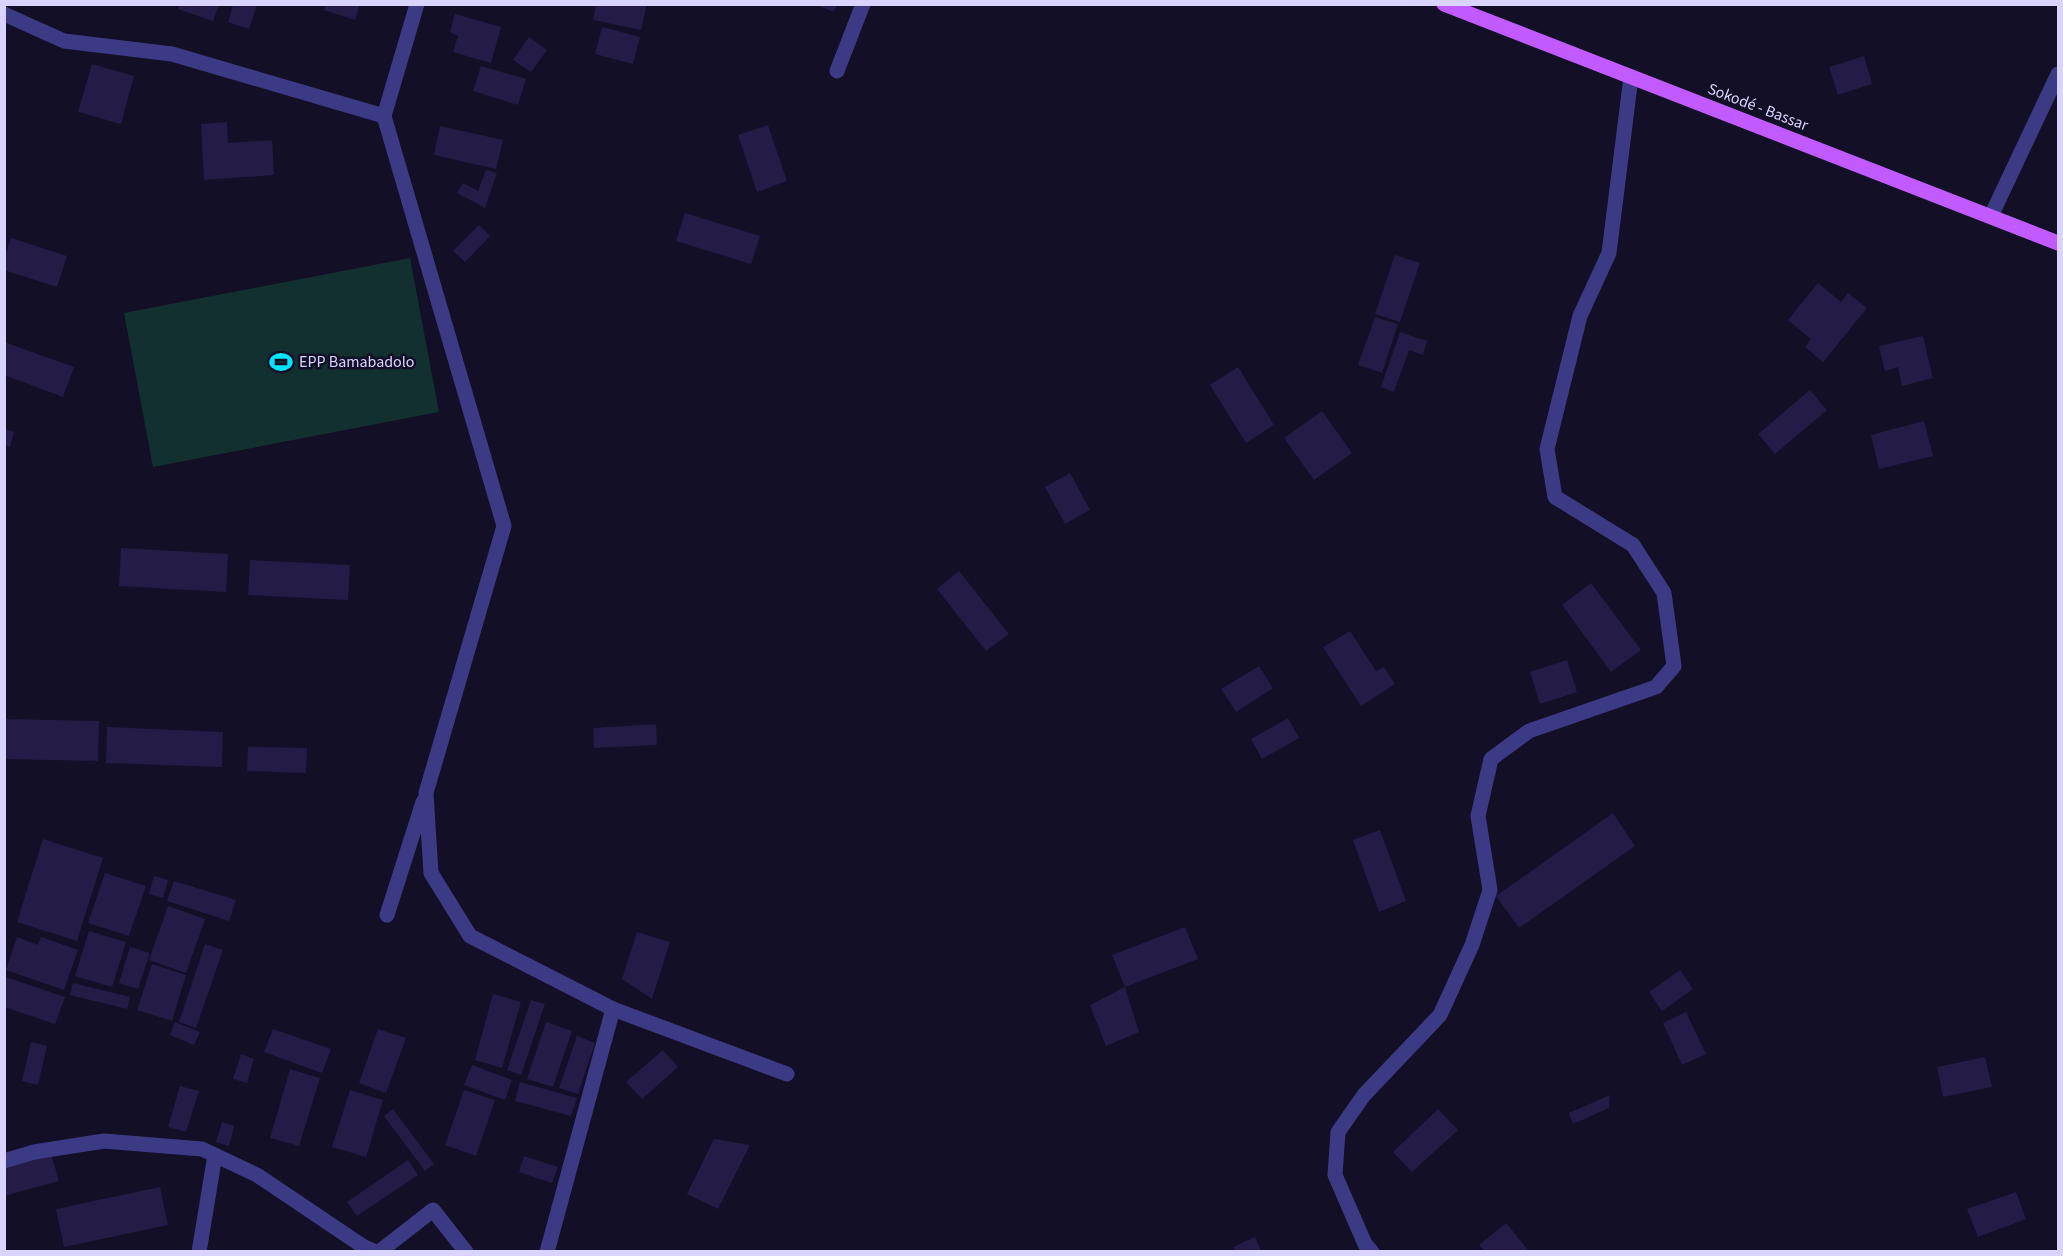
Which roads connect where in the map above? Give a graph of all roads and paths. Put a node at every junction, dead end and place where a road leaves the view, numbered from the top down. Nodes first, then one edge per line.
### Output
1 (417, 4) edge
2 (863, 4) edge
3 (1444, 4) edge
4 (4, 15) edge
5 (837, 71) dead end
6 (2058, 74) edge
7 (1631, 76) junction
8 (384, 116) junction
9 (1991, 216) junction
10 (2058, 243) edge
11 (426, 793) junction
12 (387, 915) dead end
13 (613, 1009) junction
14 (787, 1074) dead end
15 (4, 1148) edge
16 (34, 1152) junction
17 (215, 1155) junction
18 (4, 1161) edge
19 (199, 1251) edge
20 (378, 1251) edge
21 (466, 1251) edge
22 (547, 1251) edge
23 (1372, 1251) edge

1 - 8 street
2 - 5 street
3 - 7 main road, Sokodé - Bassar
4 - 8 street
6 - 9 street
7 - 9 main road, Sokodé - Bassar
7 - 23 street
8 - 11 street
9 - 10 main road, Sokodé - Bassar
11 - 12 street
11 - 13 street
13 - 14 street
13 - 22 street
15 - 16 street
16 - 17 street
16 - 18 street
17 - 19 street
17 - 20 street
20 - 21 street

